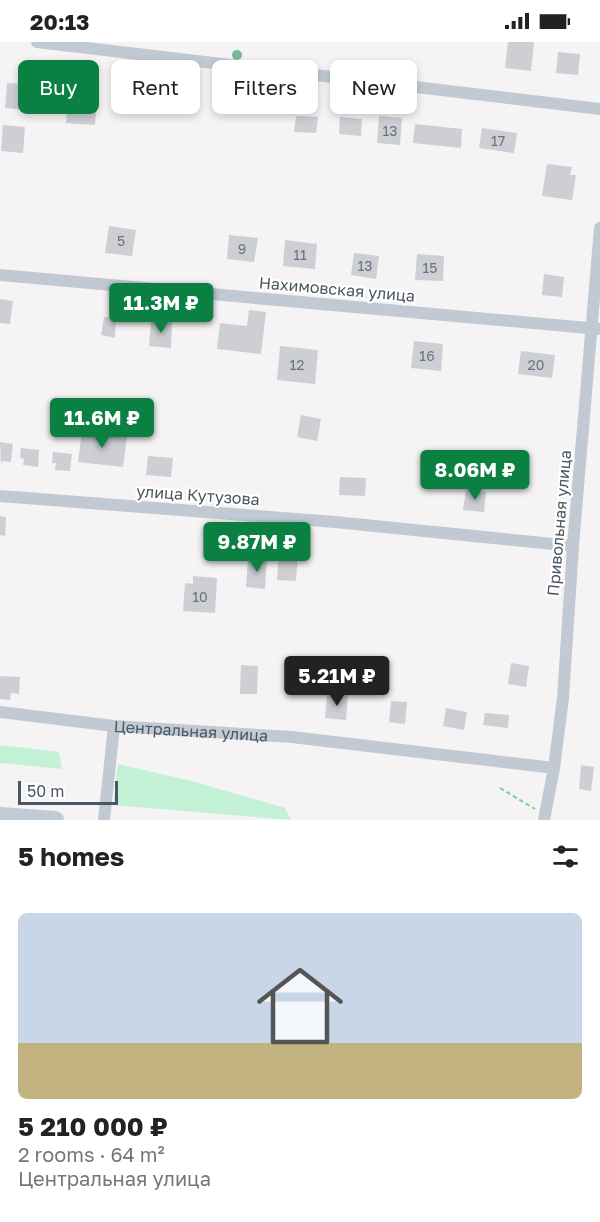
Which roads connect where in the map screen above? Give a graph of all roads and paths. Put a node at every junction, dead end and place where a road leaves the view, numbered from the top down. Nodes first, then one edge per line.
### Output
1 (37, 42) edge
2 (600, 109) edge
3 (600, 228) edge
4 (0, 274) edge
5 (596, 329) edge
6 (0, 496) edge
7 (573, 546) junction
8 (0, 712) edge
9 (114, 726) junction
10 (554, 768) junction
11 (500, 788) dead end
12 (0, 816) edge
13 (544, 817) edge
14 (55, 820) edge
15 (104, 820) edge

1 - 2 street
3 - 5 street, Привольная улица
4 - 5 street, Нахимовская улица
5 - 7 street, Привольная улица
6 - 7 street, улица Кутузова
7 - 10 street, Привольная улица
8 - 9 street, Центральная улица
9 - 10 street, Центральная улица
9 - 15 street
10 - 13 street, Привольная улица
11 - 13 path
12 - 14 main road

